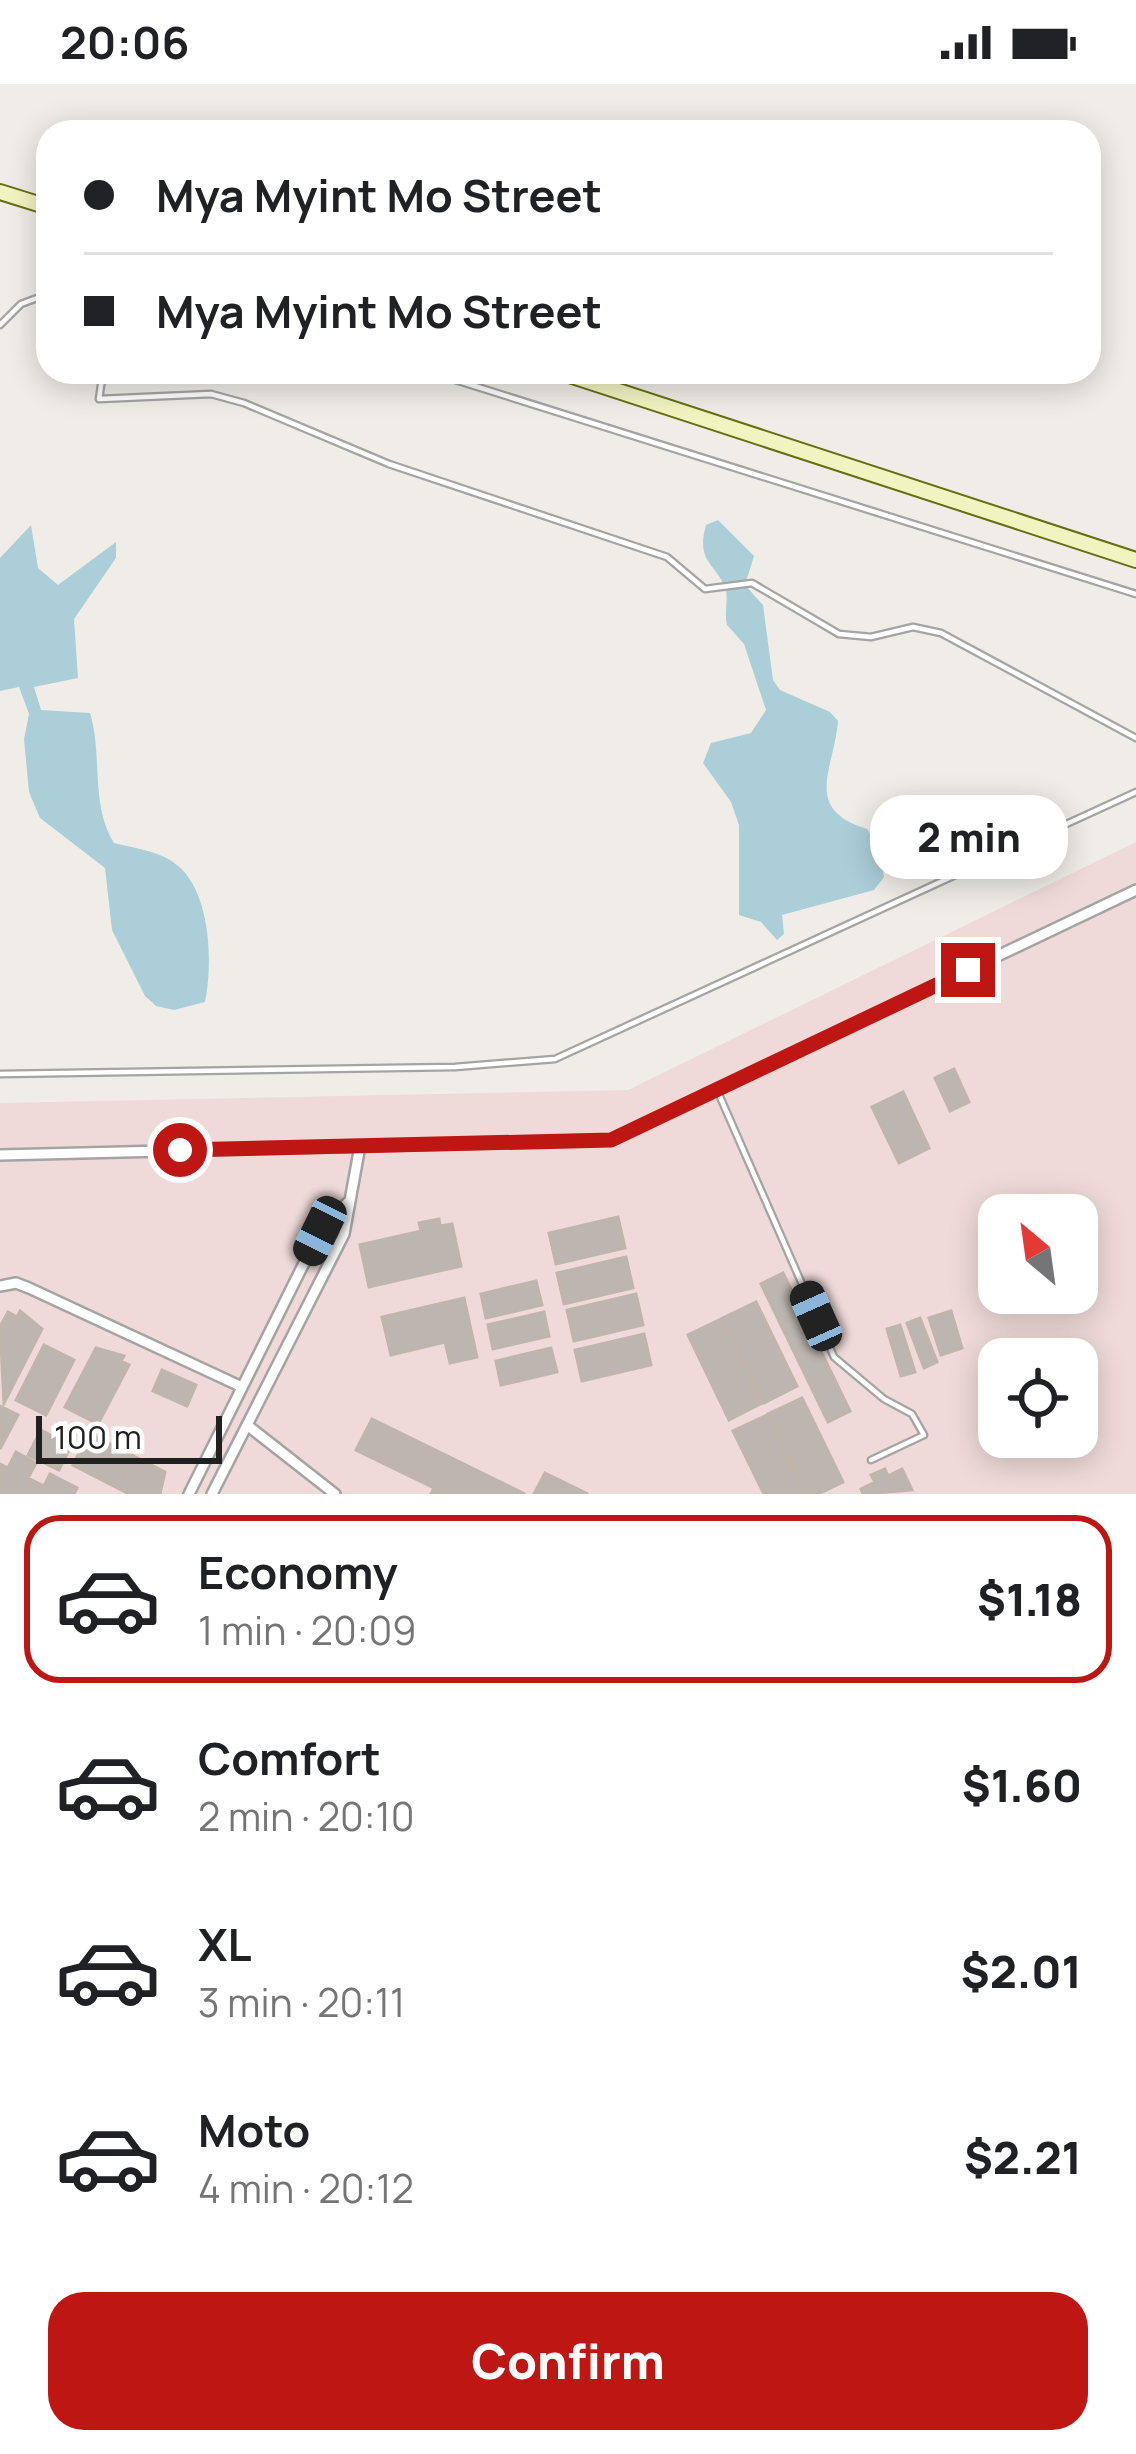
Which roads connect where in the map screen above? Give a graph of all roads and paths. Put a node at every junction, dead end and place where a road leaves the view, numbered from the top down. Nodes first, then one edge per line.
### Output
1 (0, 192) edge
2 (36, 203) edge
3 (36, 298) edge
4 (0, 325) edge
5 (101, 384) edge
6 (468, 384) edge
7 (597, 384) edge
8 (1136, 560) edge
9 (1136, 593) edge
10 (1136, 738) edge
11 (1136, 792) edge
12 (1136, 890) edge
13 (0, 1074) edge
14 (717, 1090) junction
15 (360, 1146) junction
16 (0, 1155) edge
17 (346, 1203) junction
18 (0, 1286) edge
19 (242, 1387) junction
20 (248, 1425) junction
21 (871, 1460) dead end
22 (189, 1494) edge
23 (212, 1494) edge
24 (335, 1494) edge

1 - 2 main road
3 - 4 lane
5 - 10 lane
6 - 9 lane
7 - 8 main road
11 - 13 lane
12 - 14 street
14 - 15 street
14 - 21 lane
15 - 16 street
15 - 17 street
17 - 19 street
17 - 20 street
18 - 19 street
19 - 22 street
20 - 23 street
20 - 24 street

